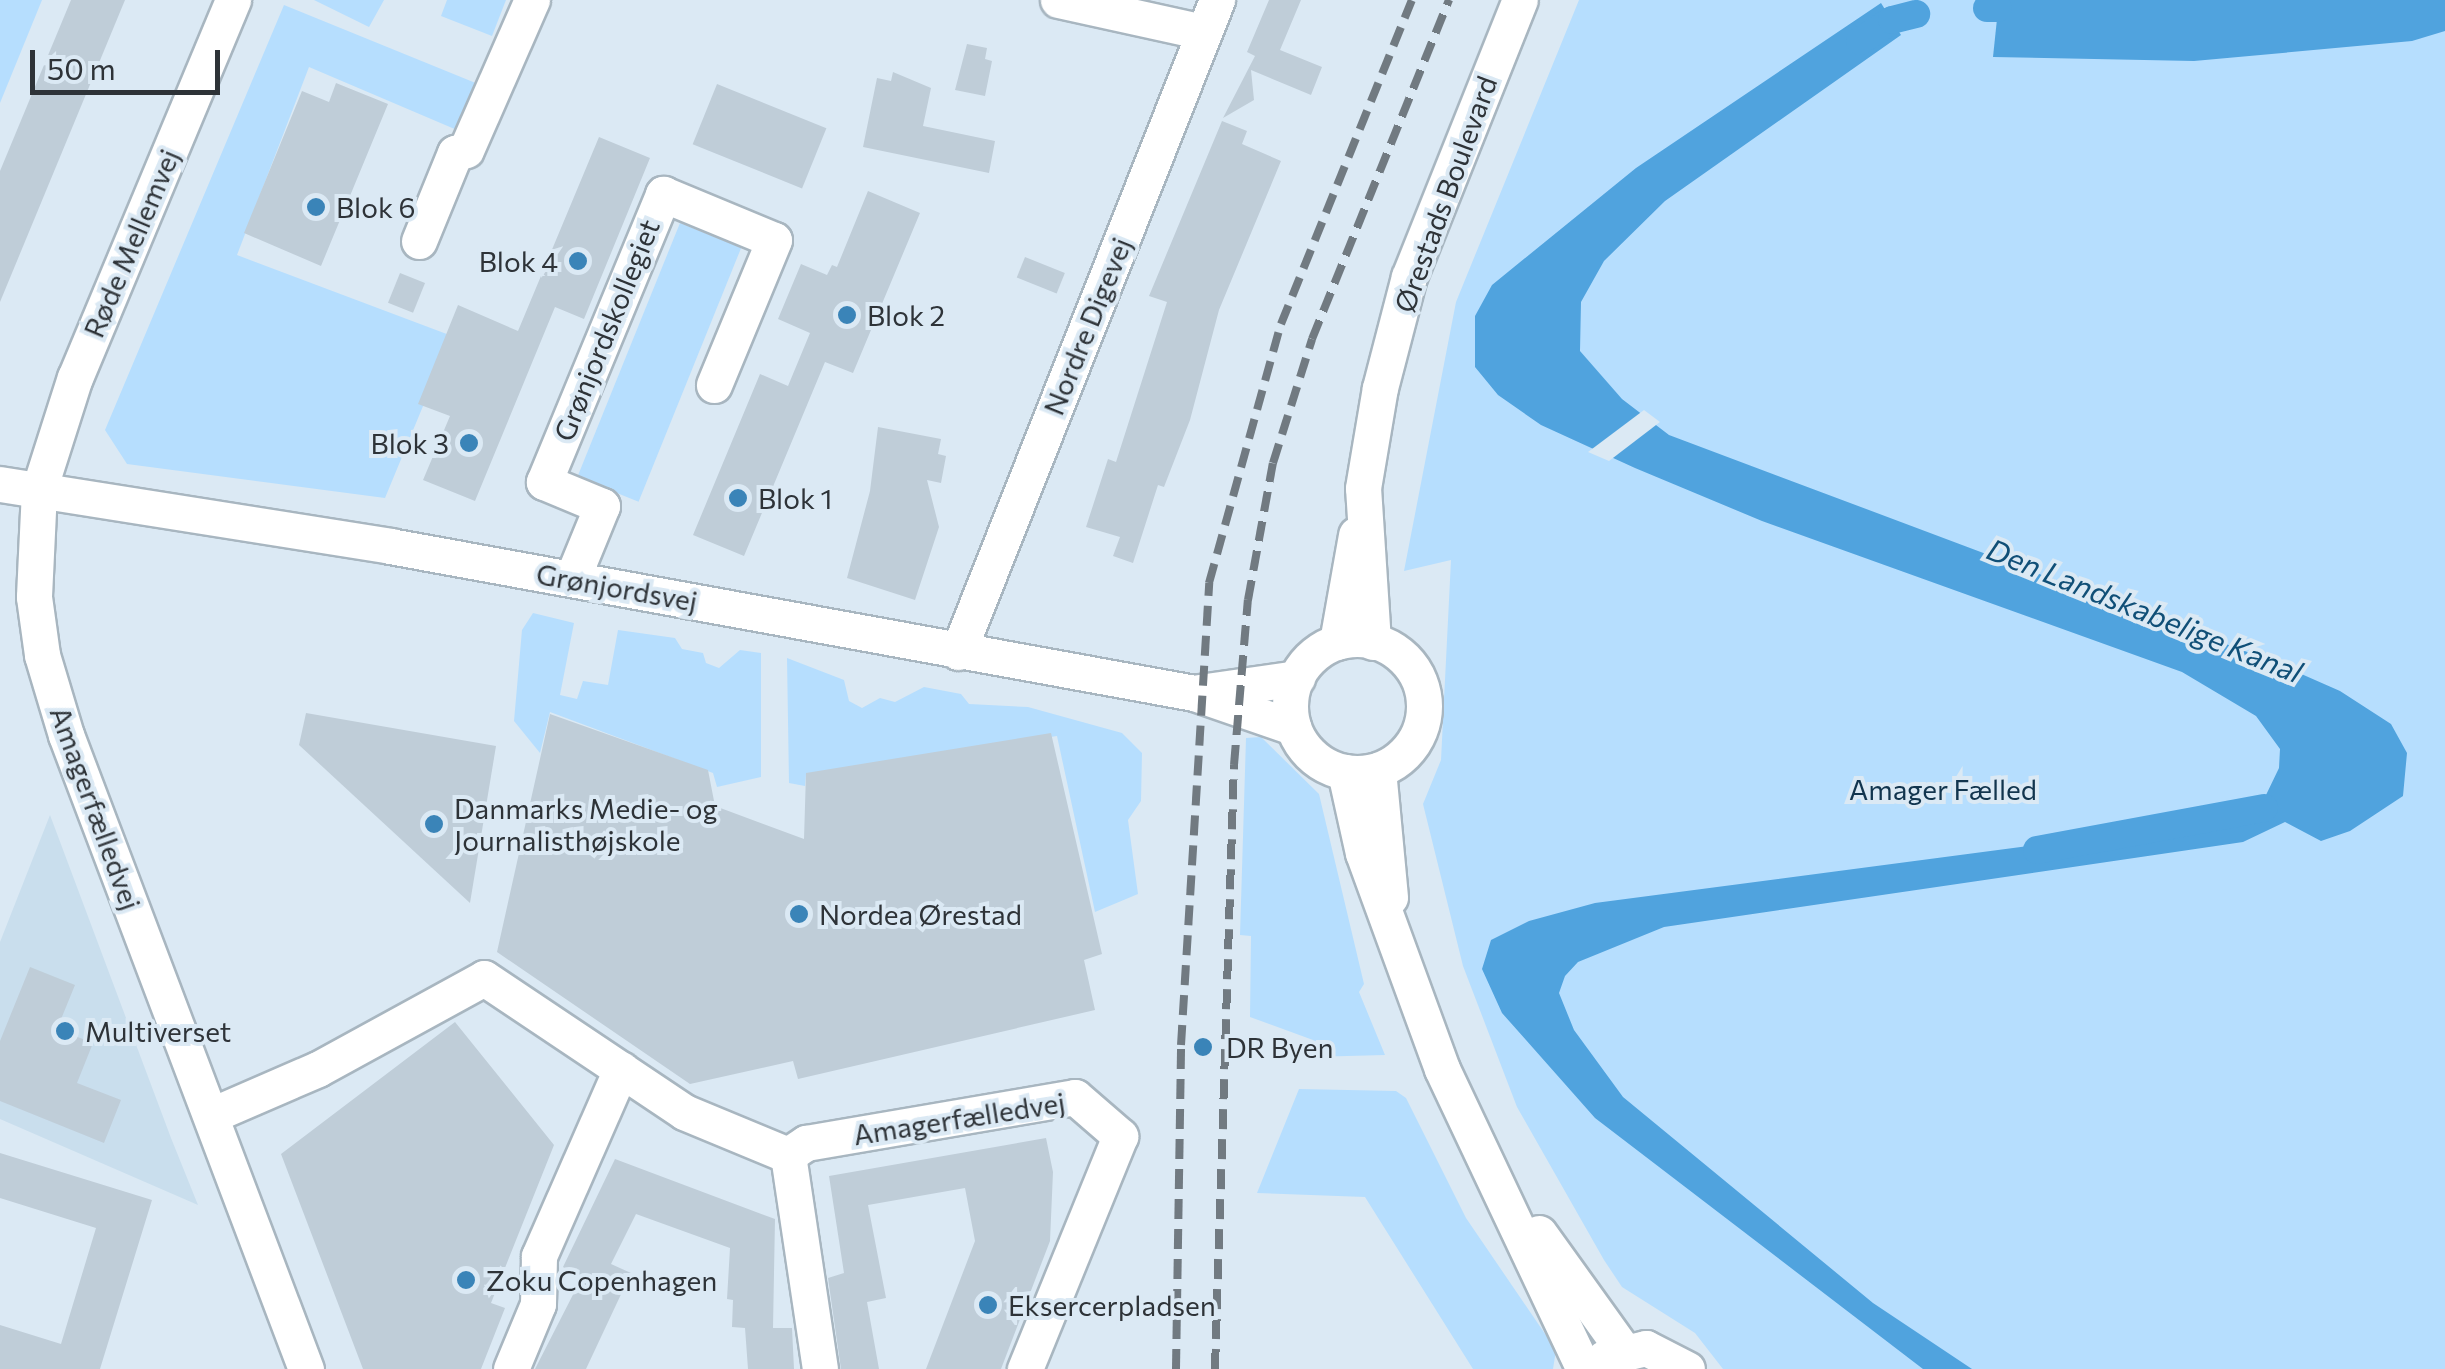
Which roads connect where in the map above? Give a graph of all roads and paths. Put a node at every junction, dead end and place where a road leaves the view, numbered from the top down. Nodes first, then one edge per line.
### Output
1 (233, 0) edge
2 (532, 0) edge
3 (1058, 0) edge
4 (1520, 0) edge
5 (1210, 16) edge
6 (419, 241) dead end
7 (714, 385) dead end
8 (0, 484) edge
9 (39, 490) junction
10 (1363, 510) junction
11 (572, 579) junction
12 (1338, 642) junction
13 (1374, 642) junction
14 (958, 652) junction
15 (1297, 678) junction
16 (1194, 692) junction
17 (1294, 727) junction
18 (1361, 771) junction
19 (620, 1068) junction
20 (214, 1114) junction
21 (788, 1155) junction
22 (1498, 1176) junction
23 (1623, 1350) junction
24 (306, 1369) edge
25 (511, 1369) edge
26 (820, 1369) edge
27 (1025, 1369) edge
28 (1584, 1369) edge
29 (1592, 1369) edge
30 (1687, 1369) edge

1 - 9 street, Røde Mellemvej
2 - 6 street
3 - 5 street
4 - 10 street, Ørestads Boulevard
5 - 14 street, Nordre Digevej
7 - 11 street, Grønjordskollegiet
8 - 9 street, Grønjordsvej
9 - 11 street, Grønjordsvej
9 - 20 street, Amagerfælledvej
10 - 12 street, Ørestads Boulevard
10 - 13 street, Ørestads Boulevard
11 - 14 street, Grønjordsvej
12 - 13 street
12 - 15 street
13 - 18 street
14 - 16 street, Grønjordsvej
15 - 16 street, Grønjordsvej
15 - 17 street
16 - 17 street, Grønjordsvej
17 - 18 street
18 - 22 street
19 - 20 street
19 - 21 street
19 - 25 street
20 - 24 street, Amagerfælledvej
21 - 26 street
21 - 27 street, Amagerfælledvej
22 - 23 street
22 - 28 street
23 - 29 street
23 - 30 street

